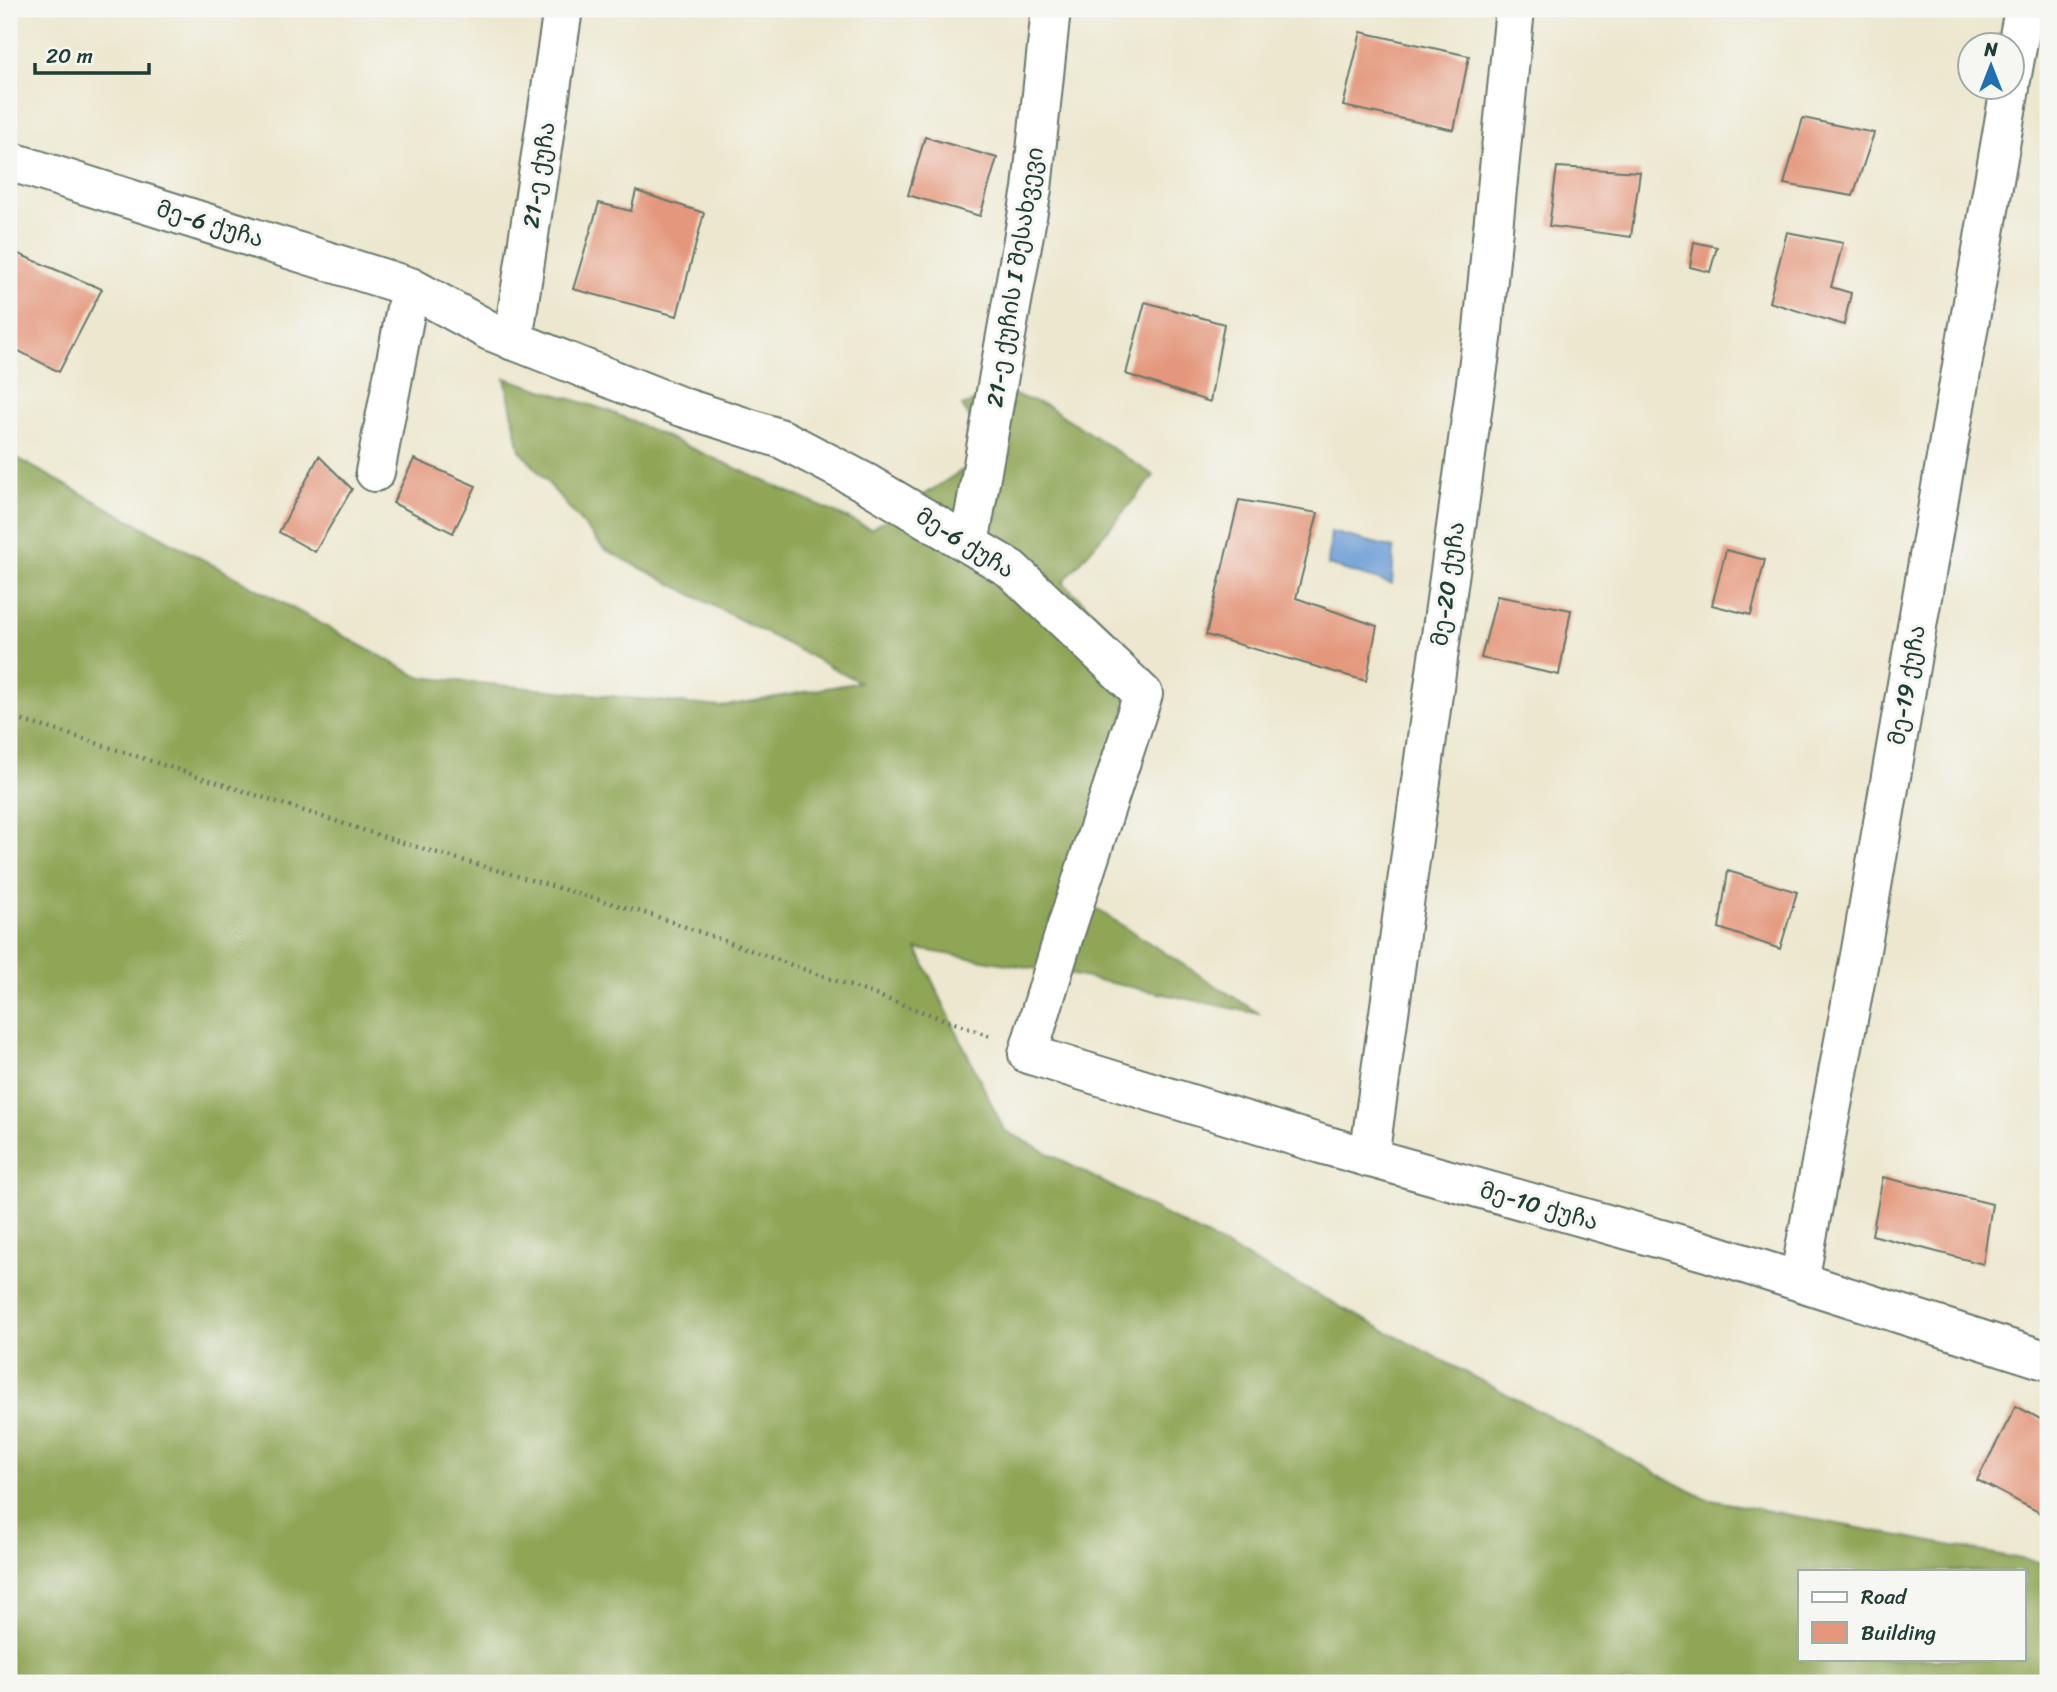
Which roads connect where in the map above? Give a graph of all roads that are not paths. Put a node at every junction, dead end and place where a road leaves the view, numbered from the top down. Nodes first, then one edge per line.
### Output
1 (563, 9) edge
2 (1051, 9) edge
3 (1515, 9) edge
4 (2024, 9) edge
5 (2020, 32) edge
6 (2008, 102) edge
7 (9, 160) edge
8 (410, 287) junction
9 (513, 341) junction
10 (375, 472) dead end
11 (969, 544) junction
12 (1016, 1048) joint
13 (1369, 1158) junction
14 (1799, 1281) junction
15 (2048, 1361) edge

1 - 9 street, 21-ე ქუჩა
2 - 11 street, 21-ე ქუჩის I შესახვევი
3 - 13 street, მე-20 ქუჩა
4 - 5 street
6 - 14 street, მე-19 ქუჩა
7 - 8 street, მე-6 ქუჩა
8 - 9 street, მე-6 ქუჩა
8 - 10 street
9 - 11 street, მე-6 ქუჩა
11 - 12 street, მე-6 ქუჩა
12 - 13 street, მე-10 ქუჩა
13 - 14 street, მე-10 ქუჩა
14 - 15 street, მე-10 ქუჩა

